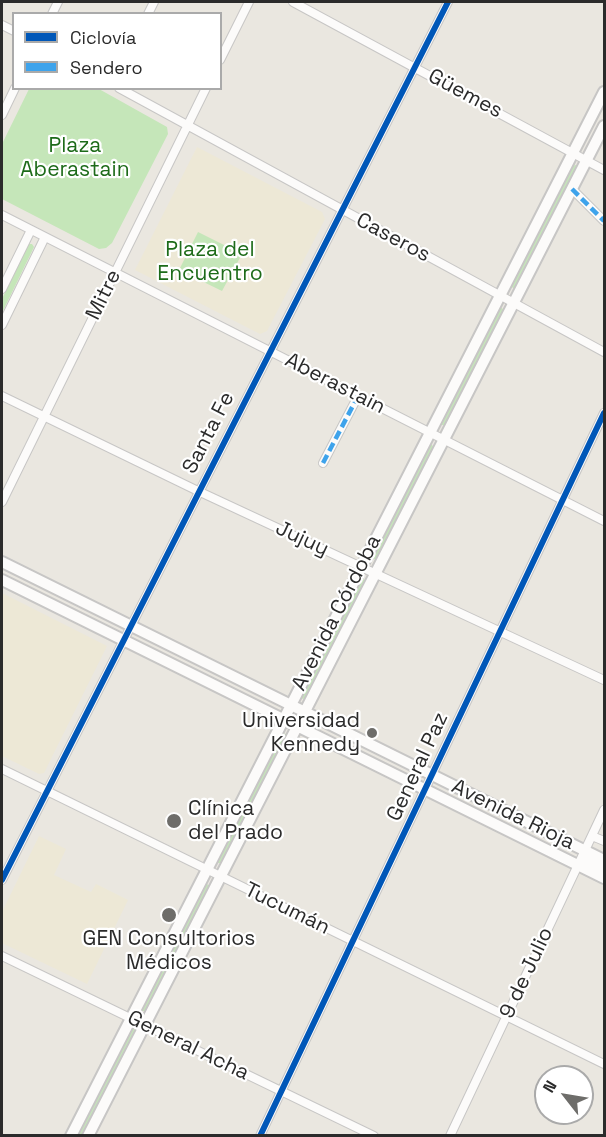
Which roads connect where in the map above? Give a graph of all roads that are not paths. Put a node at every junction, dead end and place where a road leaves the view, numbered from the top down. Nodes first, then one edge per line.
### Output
1 (249, 2) edge
2 (293, 2) edge
3 (448, 2) edge
4 (222, 56) edge
5 (415, 67) junction
6 (14, 90) edge
7 (123, 90) edge
8 (205, 90) edge
9 (604, 92) edge
10 (2, 115) edge
11 (188, 126) junction
12 (604, 126) edge
13 (573, 153) junction
14 (587, 160) junction
15 (604, 170) edge
16 (572, 189) junction
17 (342, 210) junction
18 (2, 215) edge
19 (604, 221) edge
20 (31, 230) junction
21 (45, 237) junction
22 (115, 273) junction
23 (2, 289) edge
24 (500, 295) junction
25 (514, 303) junction
26 (2, 325) edge
27 (270, 351) junction
28 (604, 352) edge
29 (2, 396) edge
30 (358, 396) junction
31 (604, 413) edge
32 (44, 417) junction
33 (430, 432) junction
34 (444, 440) junction
35 (323, 463) dead end
36 (198, 491) junction
37 (563, 500) junction
38 (2, 502) edge
39 (604, 521) edge
40 (2, 562) edge
41 (361, 566) junction
42 (376, 573) junction
43 (2, 580) edge
44 (130, 626) junction
45 (500, 631) junction
46 (123, 640) junction
47 (604, 680) edge
48 (290, 705) junction
49 (304, 712) junction
50 (283, 719) junction
51 (297, 726) junction
52 (2, 769) edge
53 (432, 775) junction
54 (425, 789) junction
55 (47, 791) junction
56 (604, 810) edge
57 (592, 836) junction
58 (604, 842) edge
59 (585, 851) junction
60 (604, 860) edge
61 (578, 865) junction
62 (604, 869) edge
63 (207, 870) junction
64 (220, 876) junction
65 (604, 878) edge
66 (2, 880) edge
67 (353, 941) junction
68 (2, 956) edge
69 (506, 1016) junction
70 (131, 1018) junction
71 (144, 1025) junction
72 (604, 1064) edge
73 (282, 1091) junction
74 (71, 1136) edge
75 (88, 1136) edge
76 (260, 1136) edge
77 (374, 1136) edge
78 (450, 1136) edge

1 - 4 street
2 - 5 street, Güemes
3 - 5 street, Santa Fe
5 - 13 street, Güemes
5 - 17 street, Santa Fe
6 - 10 street
7 - 11 street, Caseros
8 - 11 street, Mitre
9 - 13 main road, Avenida Córdoba
11 - 17 street, Caseros
11 - 22 street, Mitre
12 - 14 main road, Avenida Córdoba
13 - 14 street, Güemes
13 - 24 main road, Avenida Córdoba
14 - 15 street, Güemes
14 - 16 main road, Avenida Córdoba
16 - 19 street
16 - 25 main road, Avenida Córdoba
17 - 24 street, Caseros
17 - 27 street, Santa Fe
18 - 20 street, Aberastain
20 - 21 street, Aberastain
20 - 23 street
21 - 22 street, Aberastain
21 - 26 street
22 - 27 street, Aberastain
22 - 32 street, Mitre
24 - 25 street, Caseros
24 - 33 main road, Avenida Córdoba
25 - 28 street, Caseros
25 - 34 main road, Avenida Córdoba
27 - 30 street, Aberastain
27 - 36 street, Santa Fe
29 - 32 street, Jujuy
30 - 33 street, Aberastain
30 - 35 street
31 - 37 street, General Paz
32 - 36 street, Jujuy
32 - 38 street, Mitre
33 - 34 street, Aberastain
33 - 41 main road, Avenida Córdoba
34 - 37 street, Aberastain
34 - 42 main road, Avenida Córdoba
36 - 41 street, Jujuy
36 - 44 street, Santa Fe
37 - 39 street, Aberastain
37 - 45 street, General Paz
40 - 44 main road, Avenida Rioja
41 - 42 street, Jujuy
41 - 48 main road, Avenida Córdoba
42 - 45 street, Jujuy
42 - 49 main road, Avenida Córdoba
43 - 46 main road, Avenida Rioja
44 - 46 street, Santa Fe
44 - 48 main road, Avenida Rioja
45 - 47 street, Jujuy
45 - 53 street, General Paz
46 - 50 main road, Avenida Rioja
46 - 55 street, Santa Fe
48 - 49 main road, Avenida Rioja
48 - 50 main road, Avenida Córdoba
49 - 51 main road, Avenida Córdoba
49 - 53 main road, Avenida Rioja
50 - 51 main road, Avenida Rioja
50 - 63 main road, Avenida Córdoba
51 - 54 main road, Avenida Rioja
51 - 64 main road, Avenida Córdoba
52 - 55 street, Tucumán
53 - 54 street, General Paz
53 - 59 main road, Avenida Rioja
54 - 61 main road, Avenida Rioja
54 - 67 street, General Paz
55 - 63 street, Tucumán
55 - 66 street, Santa Fe
56 - 57 street, 9 de Julio
57 - 58 street, Avenida Rioja
57 - 59 street, 9 de Julio
59 - 60 main road, Avenida Rioja
59 - 61 street, 9 de Julio
61 - 62 main road
61 - 65 main road, Avenida Rioja
61 - 69 street, 9 de Julio
63 - 64 street, Tucumán
63 - 70 main road, Avenida Córdoba
64 - 67 street, Tucumán
64 - 71 main road, Avenida Córdoba
67 - 69 street, Tucumán
67 - 73 street, General Paz
68 - 70 street, General Acha
69 - 72 street, Tucumán
69 - 78 street, 9 de Julio
70 - 71 street, General Acha
70 - 74 main road, Avenida Córdoba
71 - 73 street, General Acha
71 - 75 main road, Avenida Córdoba
73 - 76 street, General Paz
73 - 77 street, General Acha

